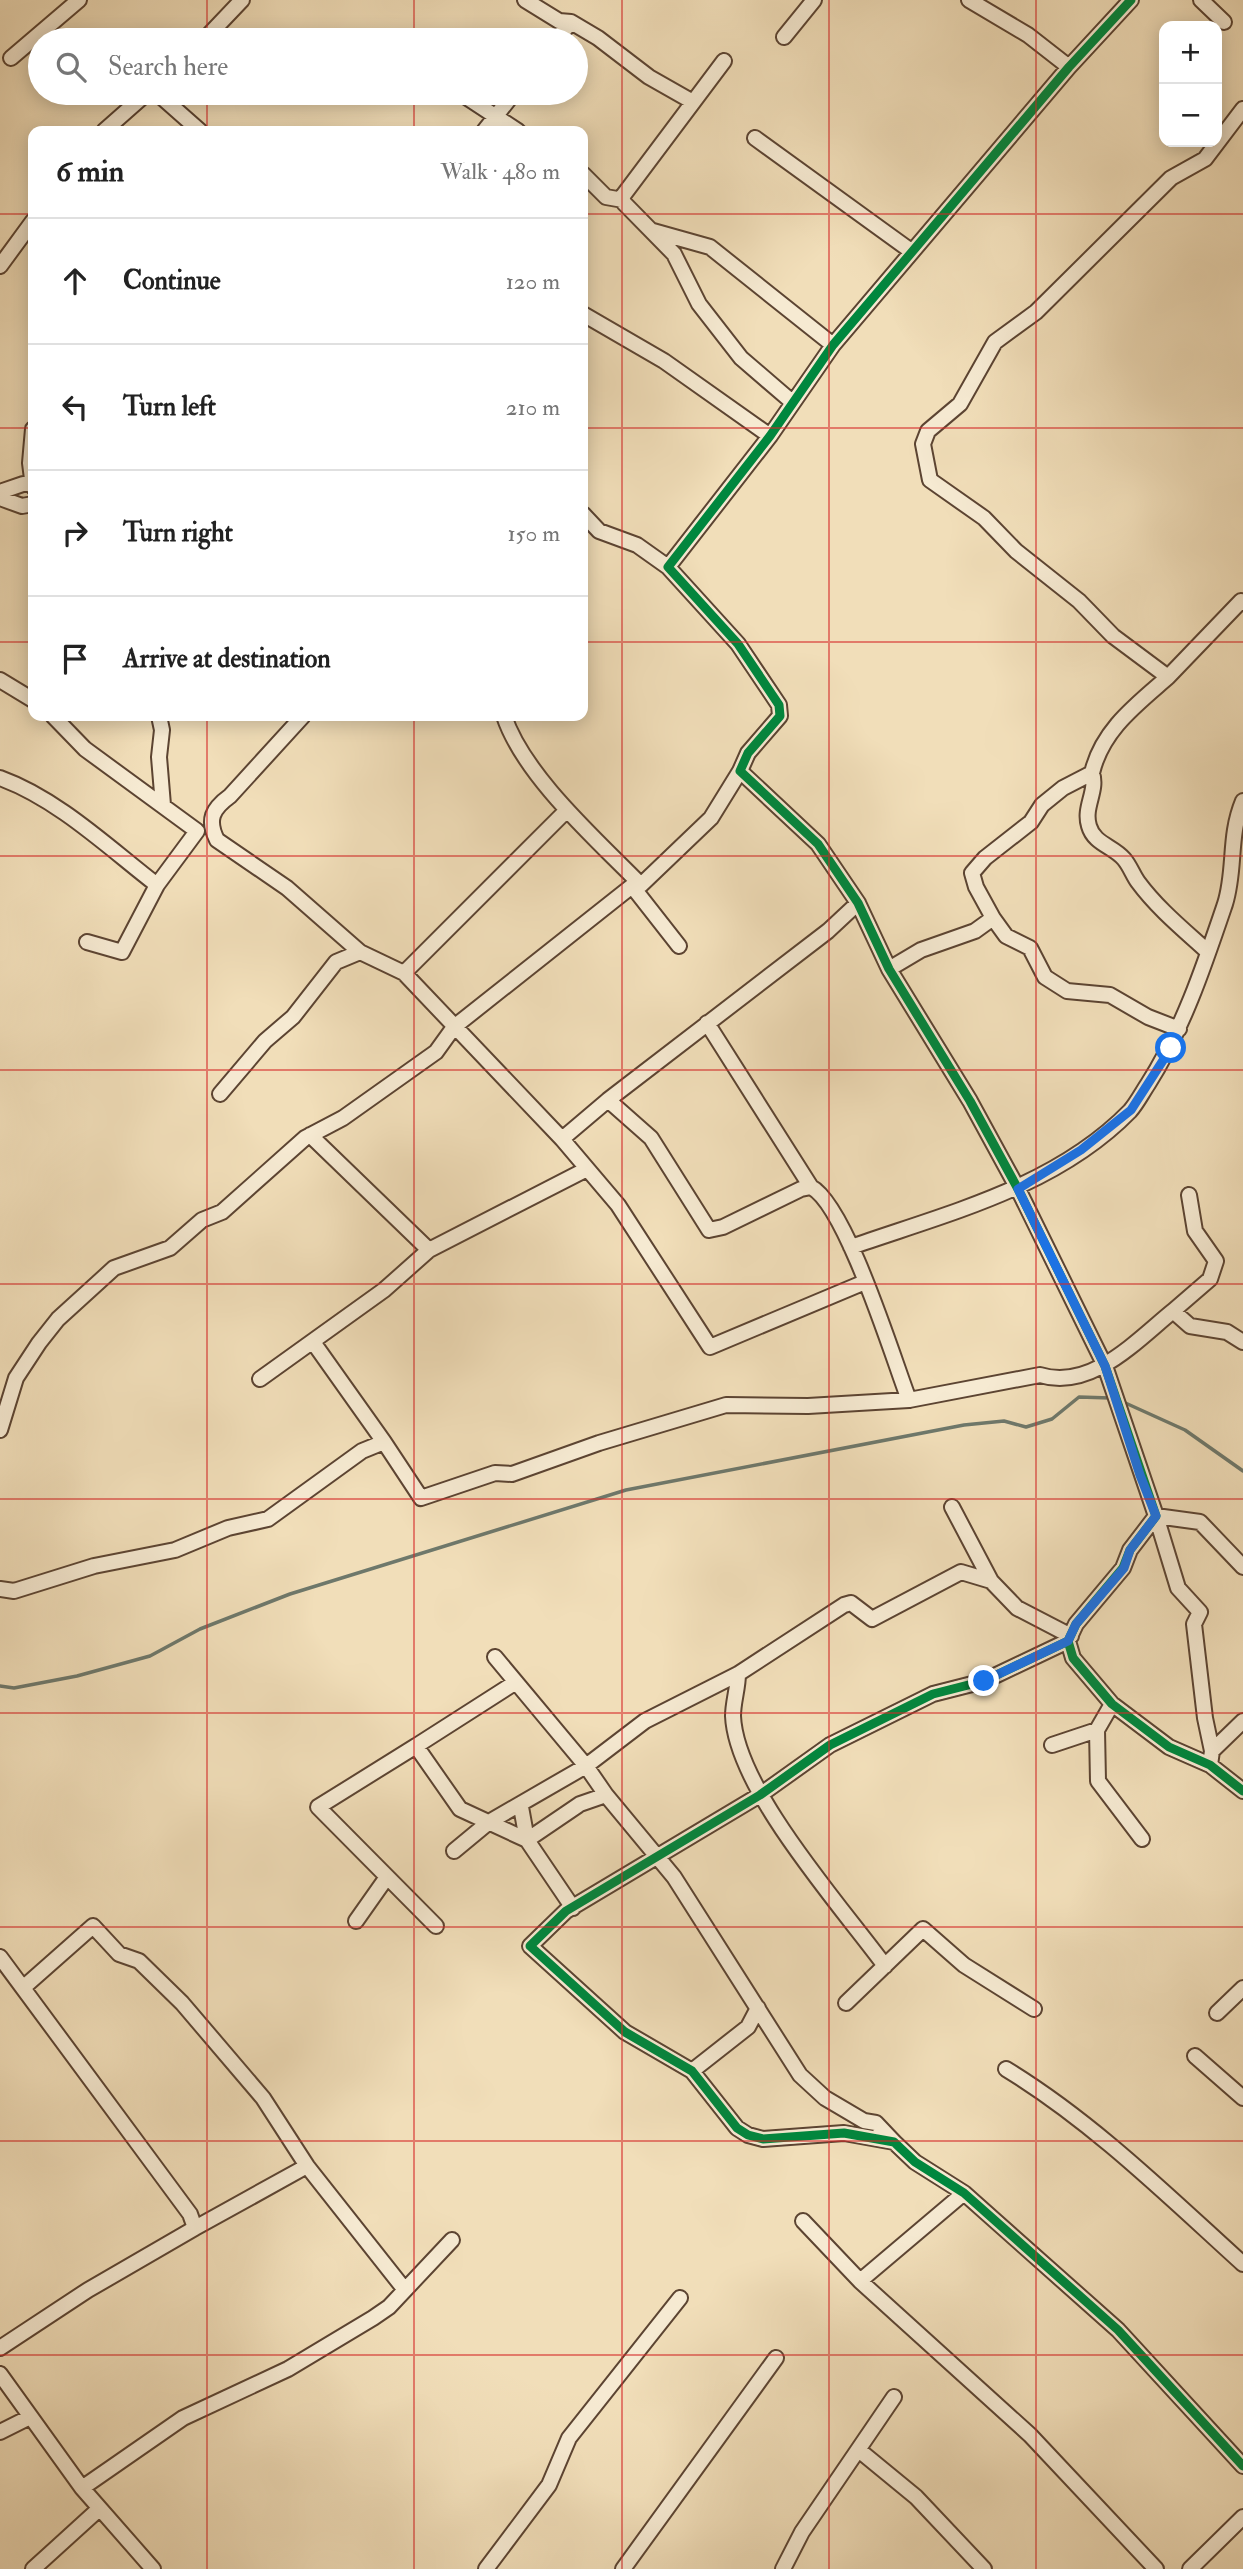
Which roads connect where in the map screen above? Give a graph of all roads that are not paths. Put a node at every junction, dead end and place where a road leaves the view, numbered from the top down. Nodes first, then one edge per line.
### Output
1 (79, 0) edge
2 (242, 0) edge
3 (525, 0) edge
4 (814, 0) edge
5 (969, 0) edge
6 (1131, 0) edge
7 (1201, 0) edge
8 (571, 22) junction
9 (1224, 22) dead end
10 (46, 28) edge
11 (215, 28) edge
12 (566, 28) edge
13 (580, 28) edge
14 (588, 33) edge
15 (783, 37) dead end
16 (28, 44) edge
17 (11, 58) dead end
18 (724, 61) dead end
19 (1069, 67) junction
20 (693, 102) junction
21 (133, 105) edge
22 (171, 105) edge
23 (476, 105) edge
24 (504, 105) edge
25 (1243, 109) edge
26 (494, 118) junction
27 (110, 126) edge
28 (194, 126) edge
29 (488, 126) edge
30 (509, 126) edge
31 (755, 138) dead end
32 (588, 179) edge
33 (623, 200) junction
34 (28, 228) edge
35 (652, 231) junction
36 (911, 251) junction
37 (0, 266) edge
38 (588, 321) edge
39 (833, 345) junction
40 (791, 401) junction
41 (770, 436) junction
42 (28, 486) edge
43 (0, 492) edge
44 (0, 498) edge
45 (28, 505) edge
46 (588, 519) edge
47 (668, 567) junction
48 (1243, 603) edge
49 (1168, 677) junction
50 (0, 680) edge
51 (28, 697) edge
52 (58, 721) edge
53 (159, 721) edge
54 (298, 721) edge
55 (507, 721) edge
56 (740, 771) junction
57 (1092, 773) junction
58 (0, 778) edge
59 (1243, 801) edge
60 (163, 805) junction
61 (567, 810) junction
62 (204, 829) junction
63 (1237, 856) edge
64 (157, 885) junction
65 (637, 885) junction
66 (858, 903) junction
67 (993, 918) junction
68 (87, 942) dead end
69 (680, 946) dead end
70 (360, 952) junction
71 (1208, 952) junction
72 (889, 970) junction
73 (404, 973) junction
74 (707, 1023) junction
75 (454, 1027) junction
76 (1179, 1029) junction
77 (220, 1094) dead end
78 (608, 1100) junction
79 (310, 1135) junction
80 (562, 1139) junction
81 (587, 1168) junction
82 (811, 1187) junction
83 (1018, 1189) junction
84 (1189, 1195) dead end
85 (851, 1247) junction
86 (429, 1250) junction
87 (864, 1282) junction
88 (1173, 1311) junction
89 (313, 1342) junction
90 (1243, 1342) edge
91 (1105, 1366) junction
92 (260, 1379) dead end
93 (909, 1400) junction
94 (0, 1430) edge
95 (384, 1442) junction
96 (951, 1507) dead end
97 (1156, 1516) junction
98 (1243, 1567) edge
99 (991, 1581) junction
100 (0, 1588) edge
101 (1070, 1639) junction
102 (495, 1657) dead end
103 (738, 1674) junction
104 (516, 1682) junction
105 (1112, 1704) junction
106 (1243, 1721) edge
107 (1097, 1730) junction
108 (1052, 1745) dead end
109 (416, 1746) junction
110 (1211, 1758) junction
111 (586, 1766) junction
112 (1243, 1791) edge
113 (606, 1795) junction
114 (760, 1795) junction
115 (521, 1807) junction
116 (489, 1822) junction
117 (1142, 1839) dead end
118 (527, 1840) junction
119 (454, 1851) dead end
120 (657, 1856) junction
121 (387, 1877) junction
122 (573, 1908) junction
123 (356, 1921) dead end
124 (436, 1926) dead end
125 (0, 1957) edge
126 (885, 1966) junction
127 (24, 1987) junction
128 (1243, 1988) edge
129 (846, 2003) dead end
130 (758, 2008) junction
131 (1034, 2009) dead end
132 (1217, 2012) dead end
133 (769, 2026) junction
134 (748, 2027) junction
135 (1195, 2056) dead end
136 (1006, 2069) dead end
137 (692, 2070) junction
138 (1243, 2098) edge
139 (894, 2142) junction
140 (307, 2166) junction
141 (964, 2193) junction
142 (803, 2221) dead end
143 (195, 2228) junction
144 (452, 2240) dead end
145 (1243, 2264) edge
146 (860, 2280) junction
147 (405, 2290) junction
148 (680, 2298) dead end
149 (0, 2348) edge
150 (776, 2358) dead end
151 (0, 2374) edge
152 (894, 2397) dead end
153 (30, 2417) junction
154 (0, 2432) edge
155 (860, 2451) junction
156 (1240, 2457) edge
157 (82, 2488) junction
158 (99, 2509) junction
159 (1243, 2516) edge
160 (33, 2569) edge
161 (153, 2569) edge
162 (486, 2569) edge
163 (623, 2569) edge
164 (783, 2569) edge
165 (984, 2569) edge
166 (1156, 2569) edge
167 (1190, 2569) edge

1 - 10 street
2 - 11 street
3 - 8 street
4 - 15 street
5 - 19 street
6 - 19 street
7 - 9 street
8 - 12 street
8 - 13 street
14 - 20 street
16 - 17 street
18 - 20 street
19 - 36 street
20 - 33 street
21 - 27 street
22 - 28 street
23 - 26 street
24 - 26 street
25 - 49 street
26 - 29 street
26 - 30 street
31 - 36 street
32 - 33 street
33 - 35 street
34 - 37 street
35 - 39 street
35 - 40 street
36 - 39 street
38 - 41 street
39 - 40 street
40 - 41 street
41 - 47 street
42 - 43 street
44 - 45 street
46 - 47 street
47 - 56 street
48 - 49 street
49 - 57 street
50 - 51 street
52 - 60 street
53 - 60 street
54 - 62 street
55 - 61 street
56 - 65 street
56 - 66 street
57 - 67 street
57 - 71 street
58 - 64 street
59 - 63 street
60 - 62 street
61 - 65 street
61 - 73 street
62 - 64 street
62 - 70 street
63 - 71 street
64 - 68 street
65 - 69 street
65 - 75 street
66 - 72 street
66 - 74 street
67 - 72 street
67 - 76 street
70 - 73 street
70 - 77 street
71 - 76 street
72 - 83 street
73 - 75 street
74 - 78 street
74 - 82 street
75 - 79 street
75 - 80 street
76 - 83 street
78 - 80 street
78 - 82 street
79 - 86 street
79 - 94 street
80 - 81 street
81 - 86 street
81 - 87 street
82 - 85 street
83 - 85 street
83 - 91 street
84 - 88 street
85 - 87 street
86 - 89 street
87 - 93 street
88 - 90 street
88 - 91 street
89 - 92 street
89 - 95 street
91 - 93 street
91 - 97 street
93 - 95 street
95 - 100 street
96 - 99 street
97 - 98 street
97 - 101 street
97 - 110 street
99 - 101 street
99 - 103 street
101 - 105 street
101 - 114 street
102 - 104 street
103 - 111 street
103 - 114 street
104 - 109 street
104 - 111 street
105 - 107 street
105 - 110 street
106 - 110 street
107 - 108 street
107 - 117 street
109 - 116 street
109 - 121 street
110 - 112 street
111 - 113 street
111 - 115 street
113 - 118 street
113 - 120 street
114 - 120 street
114 - 126 street
115 - 116 street
115 - 118 street
116 - 118 street
116 - 119 street
118 - 122 street
120 - 122 street
120 - 130 street
121 - 123 street
121 - 124 street
122 - 137 street
125 - 127 street
126 - 129 street
126 - 131 street
127 - 140 street
127 - 143 street
128 - 132 street
130 - 133 street
130 - 134 street
133 - 134 street
133 - 139 street
134 - 137 street
135 - 138 street
136 - 145 street
137 - 139 street
139 - 141 street
140 - 143 street
140 - 147 street
141 - 146 street
141 - 156 street
142 - 146 street
143 - 149 street
144 - 147 street
146 - 166 street
147 - 157 street
148 - 162 street
150 - 163 street
151 - 153 street
152 - 155 street
153 - 154 street
153 - 157 street
155 - 164 street
155 - 165 street
157 - 158 street
158 - 160 street
158 - 161 street
159 - 167 street

